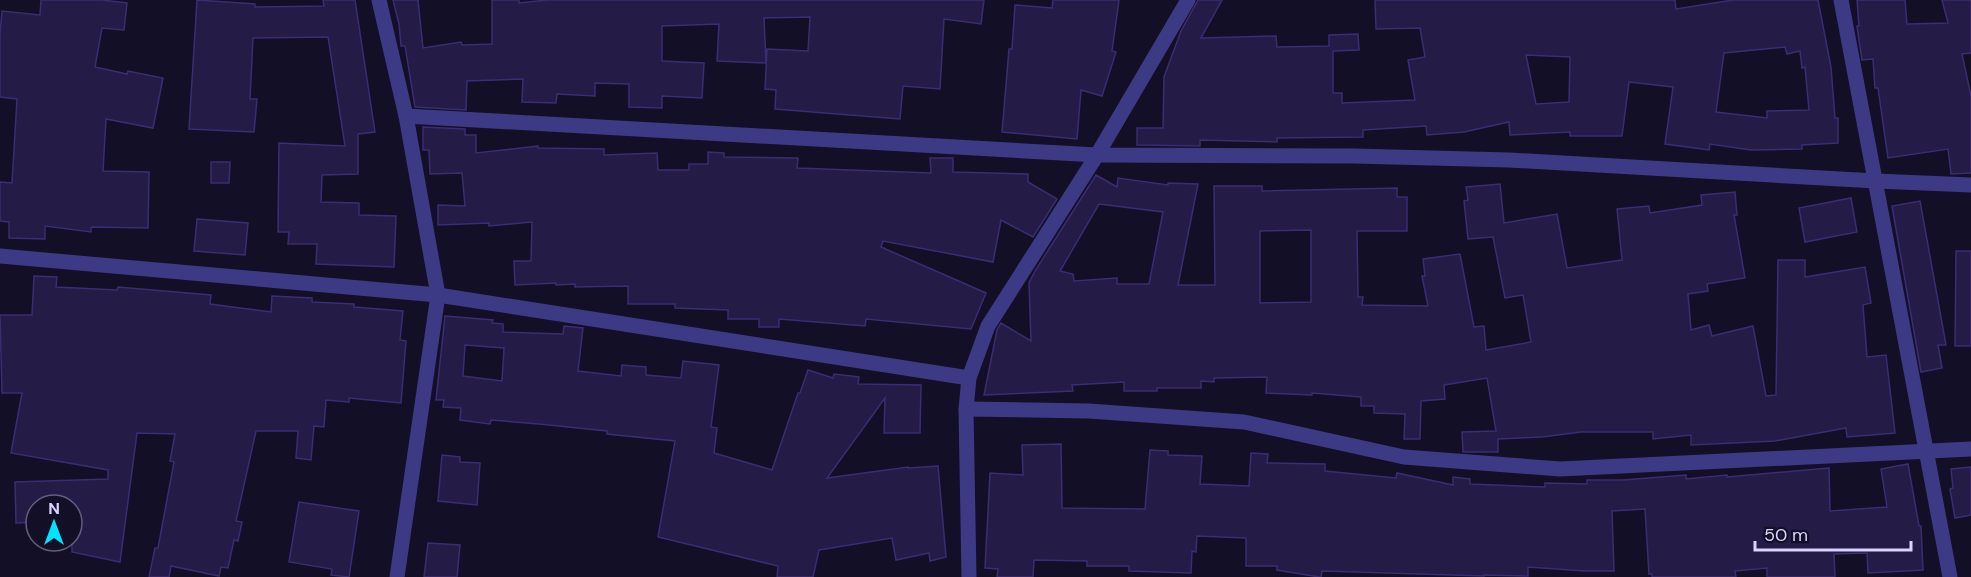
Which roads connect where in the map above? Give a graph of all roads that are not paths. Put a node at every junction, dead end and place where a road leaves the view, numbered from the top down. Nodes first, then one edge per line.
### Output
1 (379, 0) edge
2 (1188, 0) edge
3 (1841, 0) edge
4 (406, 116) junction
5 (1097, 155) junction
6 (1876, 181) junction
7 (1971, 185) edge
8 (0, 256) edge
9 (438, 295) junction
10 (969, 378) junction
11 (966, 409) junction
12 (1971, 449) edge
13 (1925, 451) junction
14 (397, 577) edge
15 (969, 577) edge
16 (1950, 577) edge

1 - 4 street
2 - 5 street
3 - 6 street
4 - 5 street
4 - 9 street
5 - 6 street
5 - 10 street
6 - 7 street
6 - 13 street
8 - 9 street
9 - 10 street
9 - 14 street
10 - 11 street
11 - 13 street
11 - 15 street
12 - 13 street
13 - 16 street

